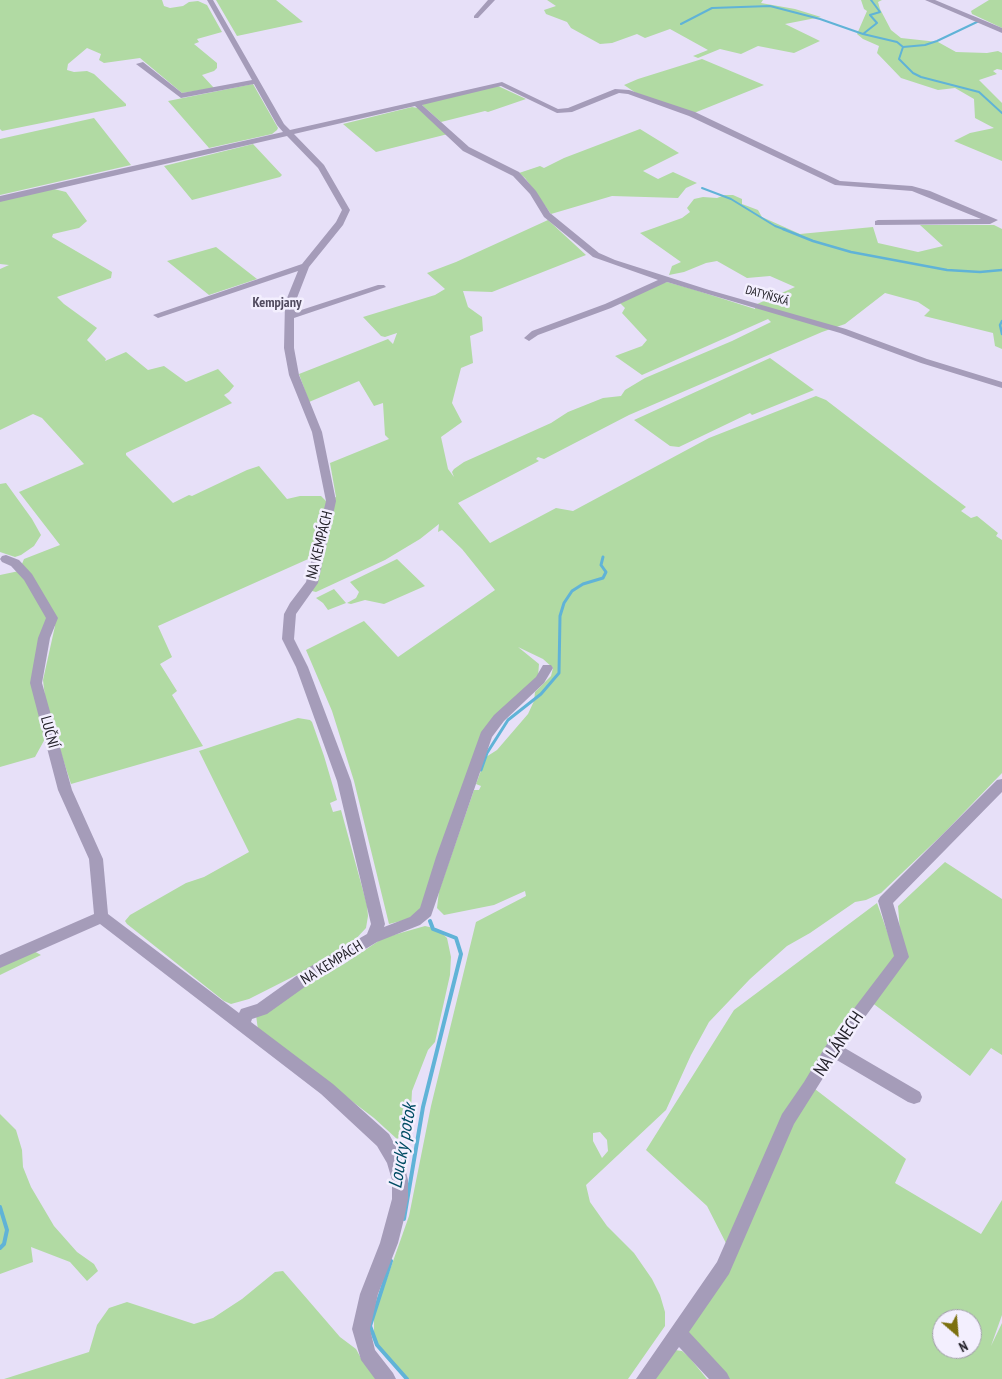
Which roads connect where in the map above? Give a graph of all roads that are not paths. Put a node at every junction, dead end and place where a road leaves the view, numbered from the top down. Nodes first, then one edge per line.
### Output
1 (210, 0) edge
2 (492, 0) edge
3 (929, 0) edge
4 (476, 17) dead end
5 (1002, 31) edge
6 (140, 64) dead end
7 (257, 81) junction
8 (416, 103) junction
9 (288, 133) junction
10 (0, 199) edge
11 (998, 220) edge
12 (878, 223) dead end
13 (305, 266) junction
14 (667, 280) junction
15 (381, 287) dead end
16 (158, 315) dead end
17 (290, 316) junction
18 (529, 338) dead end
19 (1002, 384) edge
20 (6, 559) dead end
21 (547, 668) dead end
22 (1002, 784) edge
23 (101, 917) junction
24 (372, 938) junction
25 (0, 962) edge
26 (242, 1024) junction
27 (832, 1049) junction
28 (914, 1097) dead end
29 (678, 1333) junction
30 (388, 1379) edge
31 (645, 1379) edge
32 (721, 1379) edge

1 - 7 street
2 - 4 street
3 - 5 street
6 - 7 street
7 - 9 street
8 - 9 street
8 - 11 street
8 - 14 street, DATYŇSKÁ
9 - 10 street
9 - 13 street, NA KEMPÁCH
11 - 12 street
13 - 16 street
13 - 17 street, NA KEMPÁCH
14 - 18 street
14 - 19 street, DATYŇSKÁ
15 - 17 street
17 - 24 street, NA KEMPÁCH
20 - 23 street, LUČNÍ
21 - 24 street
22 - 27 street, NA LÁNECH
23 - 25 street
23 - 26 street
24 - 26 street, NA KEMPÁCH
26 - 30 street
27 - 28 street
27 - 29 street, NA LÁNECH
29 - 31 street, NA LÁNECH
29 - 32 street

